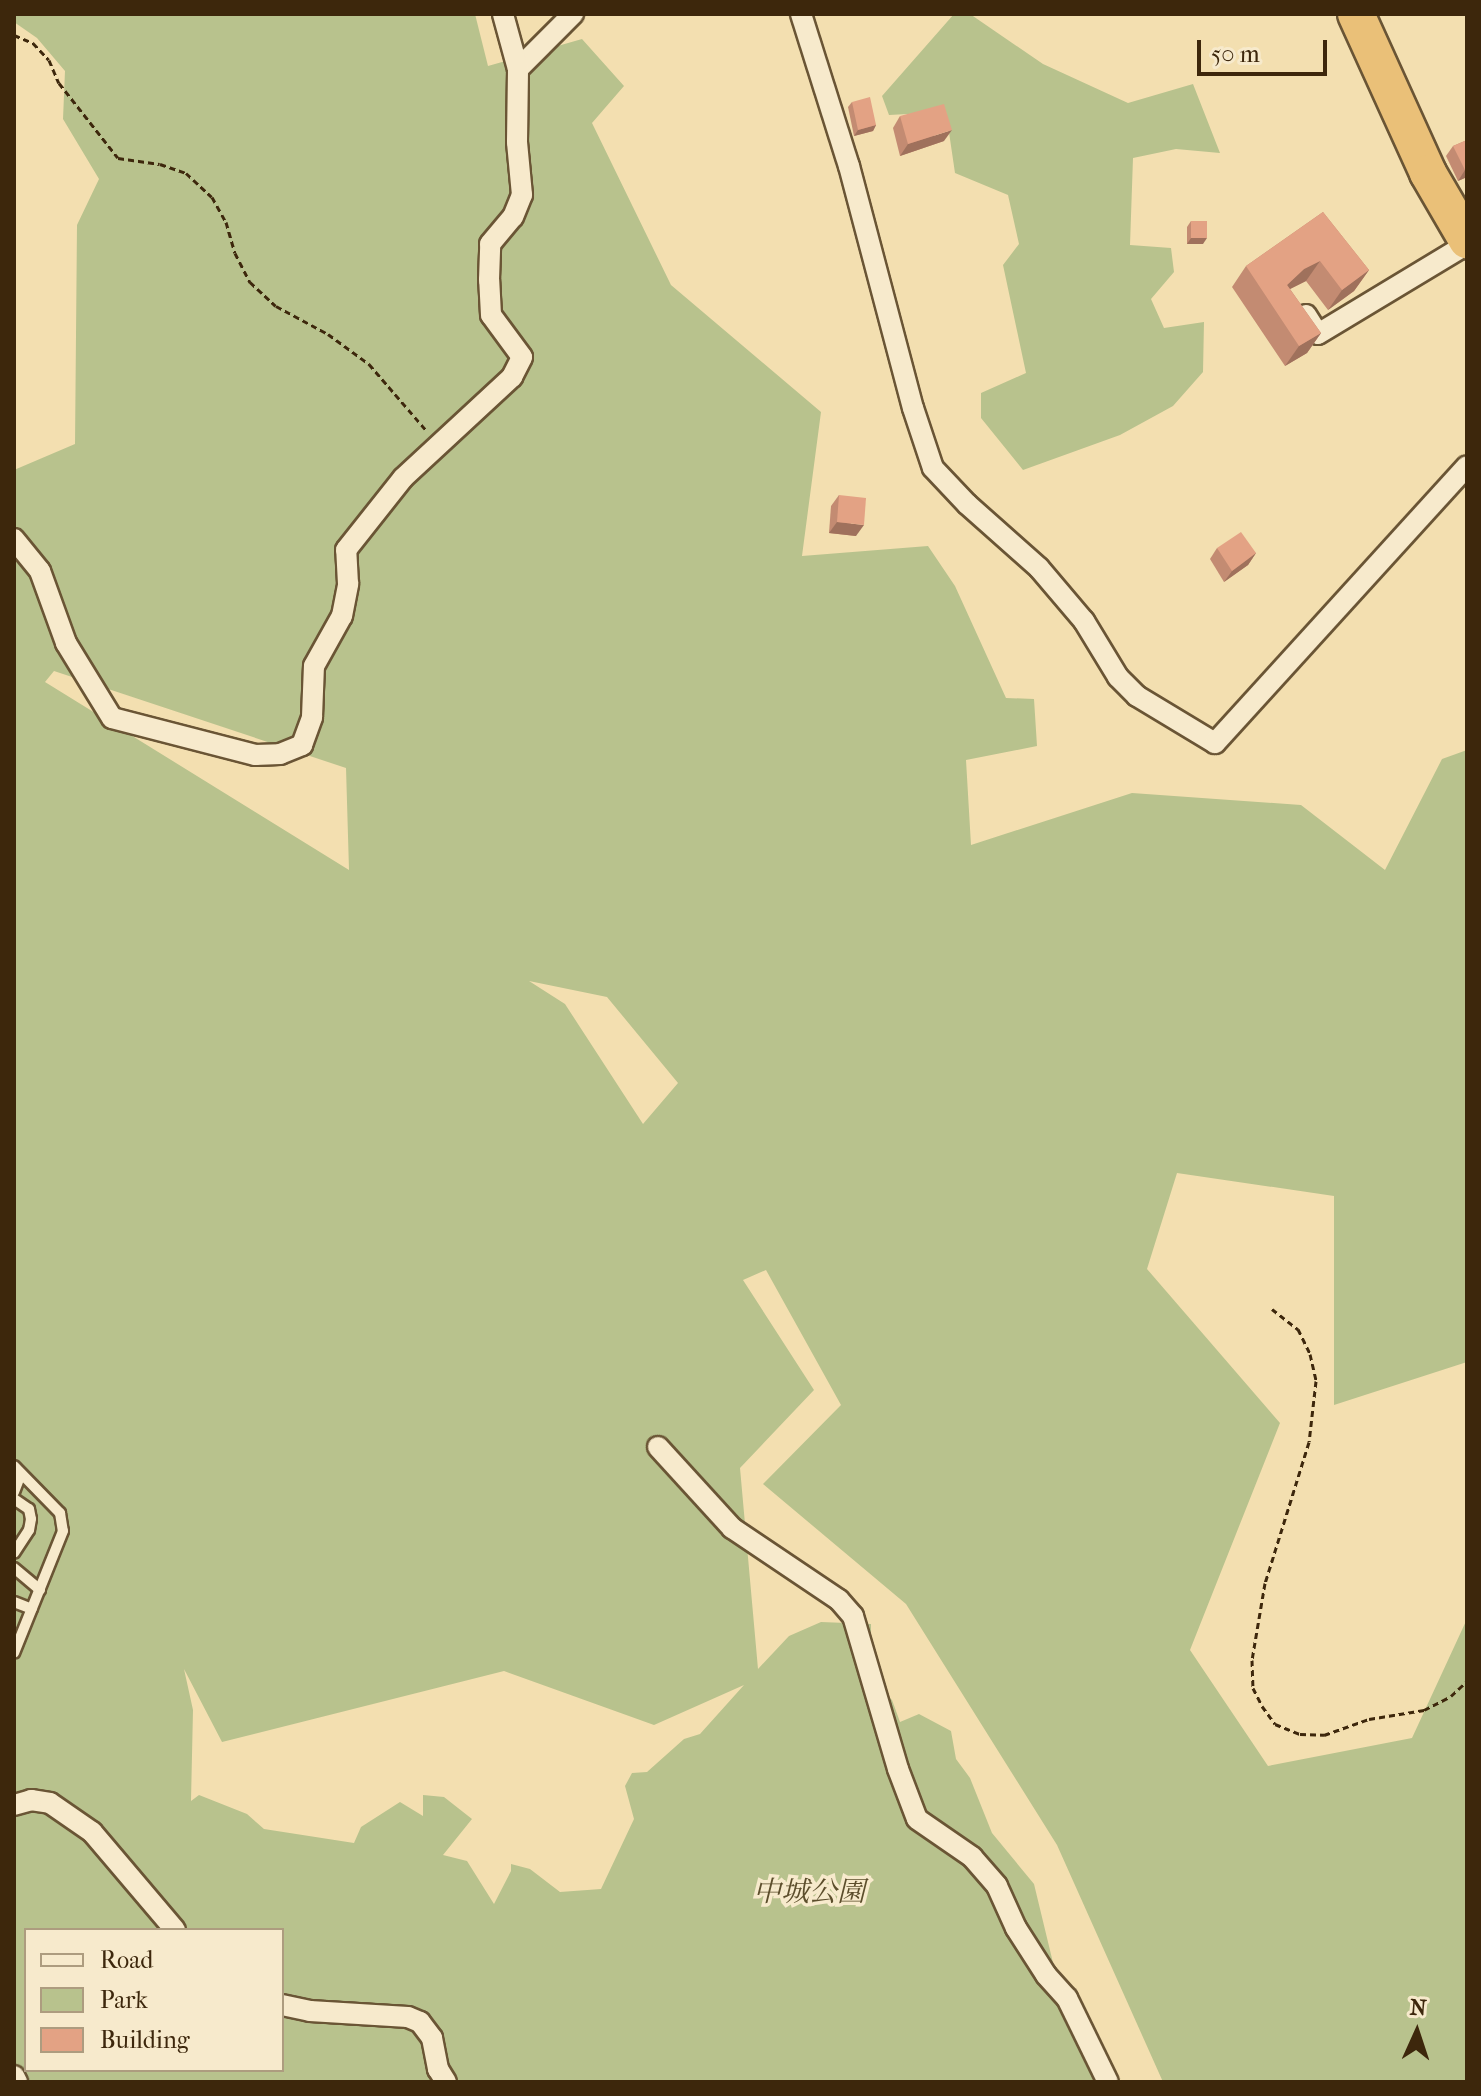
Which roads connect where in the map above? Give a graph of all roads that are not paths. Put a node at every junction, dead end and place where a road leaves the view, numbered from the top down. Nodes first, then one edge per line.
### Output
1 (503, 14) edge
2 (573, 14) edge
3 (801, 14) edge
4 (1356, 14) edge
5 (518, 69) junction
6 (1467, 242) edge
7 (1297, 300) edge
8 (1467, 466) edge
9 (14, 539) edge
10 (658, 1447) dead end
11 (18, 1470) edge
12 (14, 1492) edge
13 (14, 1499) edge
14 (14, 1553) edge
15 (14, 1568) edge
16 (40, 1590) junction
17 (14, 1602) edge
18 (32, 1609) junction
19 (20, 1626) edge
20 (14, 1653) edge
21 (14, 1805) edge
22 (173, 1928) edge
23 (284, 2005) edge
24 (14, 2076) edge
25 (17, 2082) edge
26 (446, 2082) edge
27 (1108, 2082) edge

1 - 5 street
2 - 5 street
3 - 8 street
4 - 6 highway
5 - 9 street
6 - 7 street
10 - 27 street
11 - 12 lane
11 - 16 lane
13 - 14 lane
15 - 16 lane
16 - 18 lane
17 - 18 lane
18 - 19 lane
19 - 20 lane
21 - 22 street
23 - 26 street
24 - 25 street

